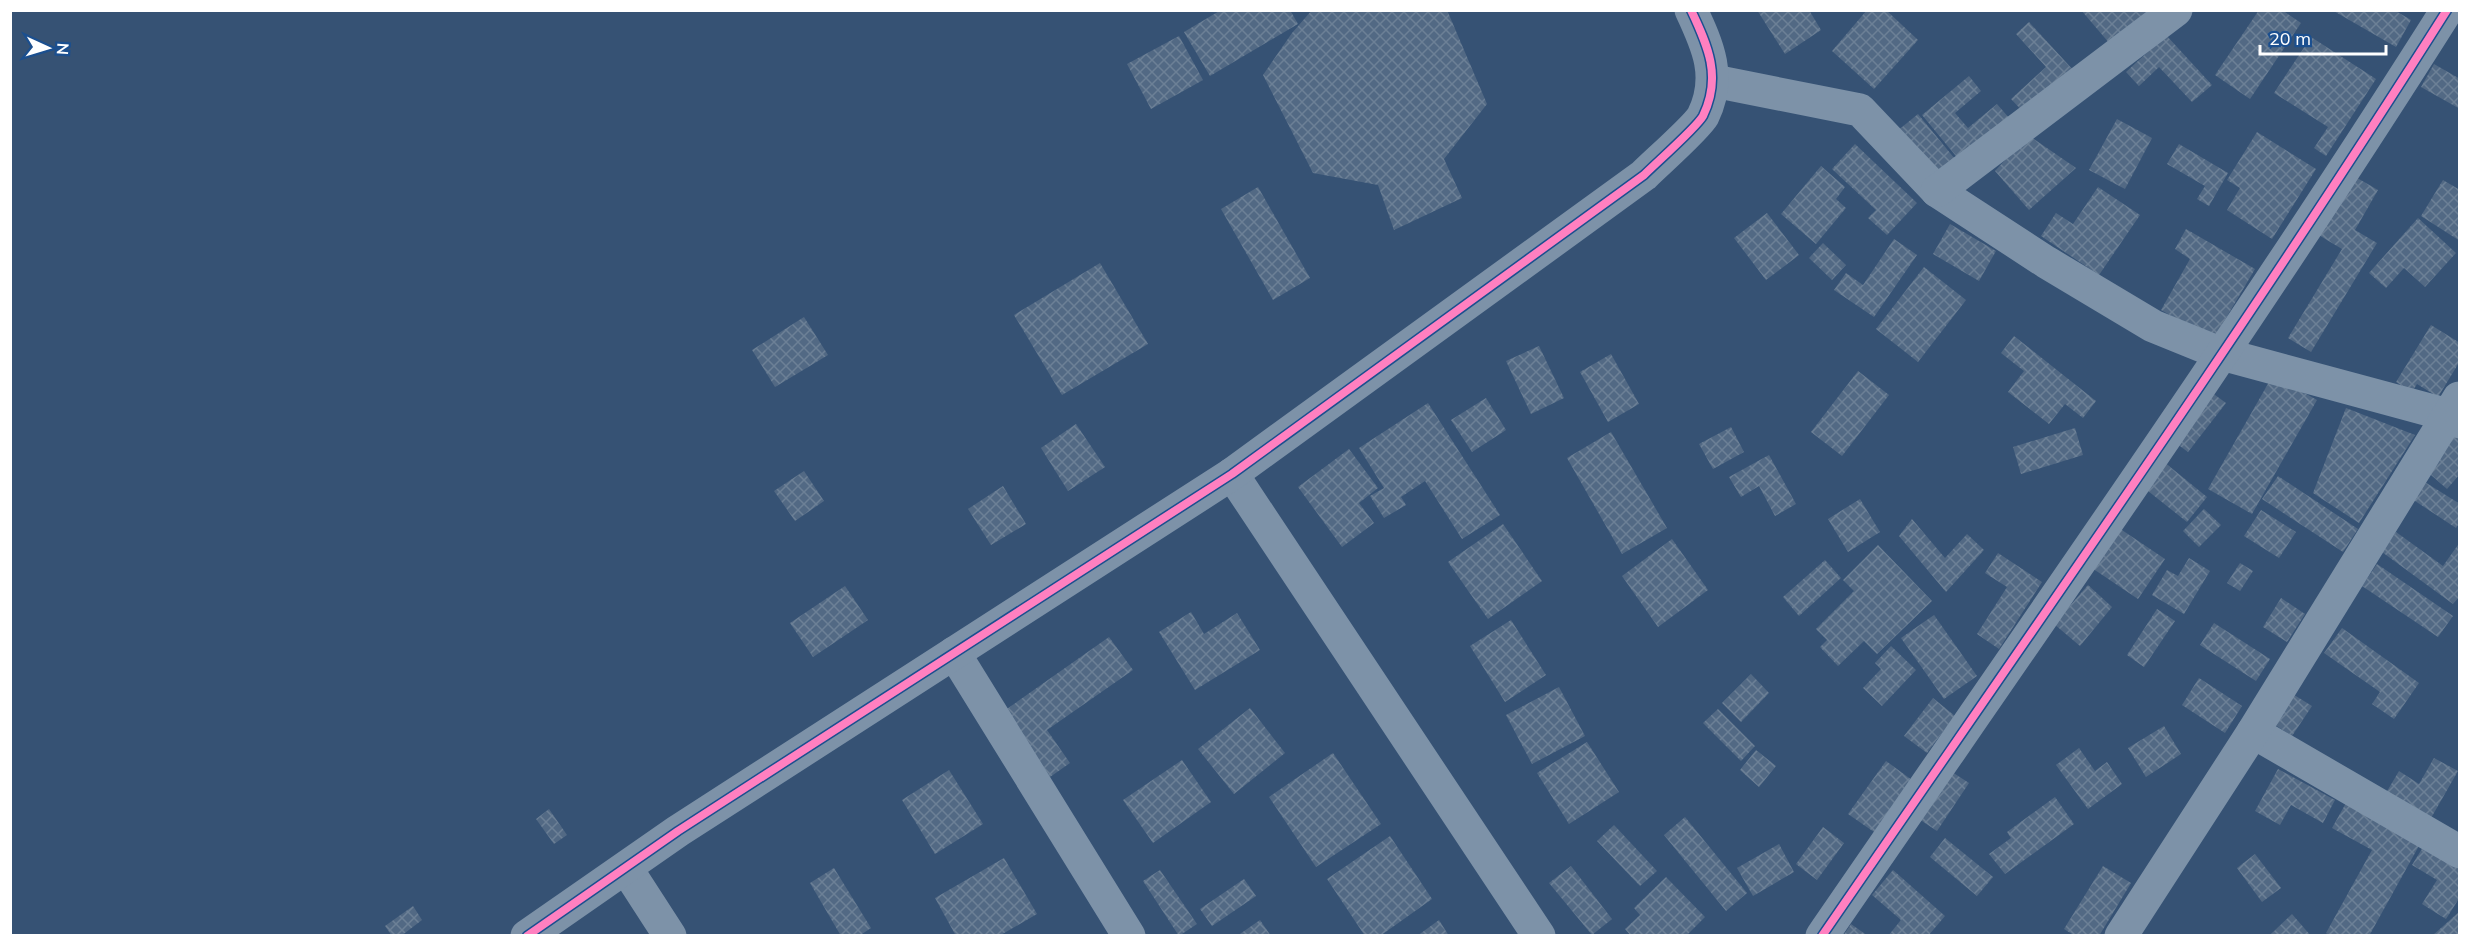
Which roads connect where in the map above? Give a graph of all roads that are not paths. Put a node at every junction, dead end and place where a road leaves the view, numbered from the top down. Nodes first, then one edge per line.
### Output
1 (1691, 10) edge
2 (2176, 10) edge
3 (2447, 10) edge
4 (1714, 81) junction
5 (1938, 191) junction
6 (2222, 354) junction
7 (2456, 411) edge
8 (1232, 474) junction
9 (954, 653) junction
10 (2253, 732) junction
11 (2460, 852) edge
12 (626, 868) junction
13 (527, 936) edge
14 (670, 936) edge
15 (1129, 936) edge
16 (1539, 936) edge
17 (1822, 936) edge
18 (2121, 936) edge

1 - 4 street
2 - 5 street
3 - 6 street
4 - 5 street
4 - 8 street
5 - 6 street
6 - 7 street
6 - 17 street
7 - 10 street
8 - 9 street
8 - 16 street
9 - 12 street
9 - 15 street
10 - 11 street
10 - 18 street
12 - 13 street
12 - 14 street

